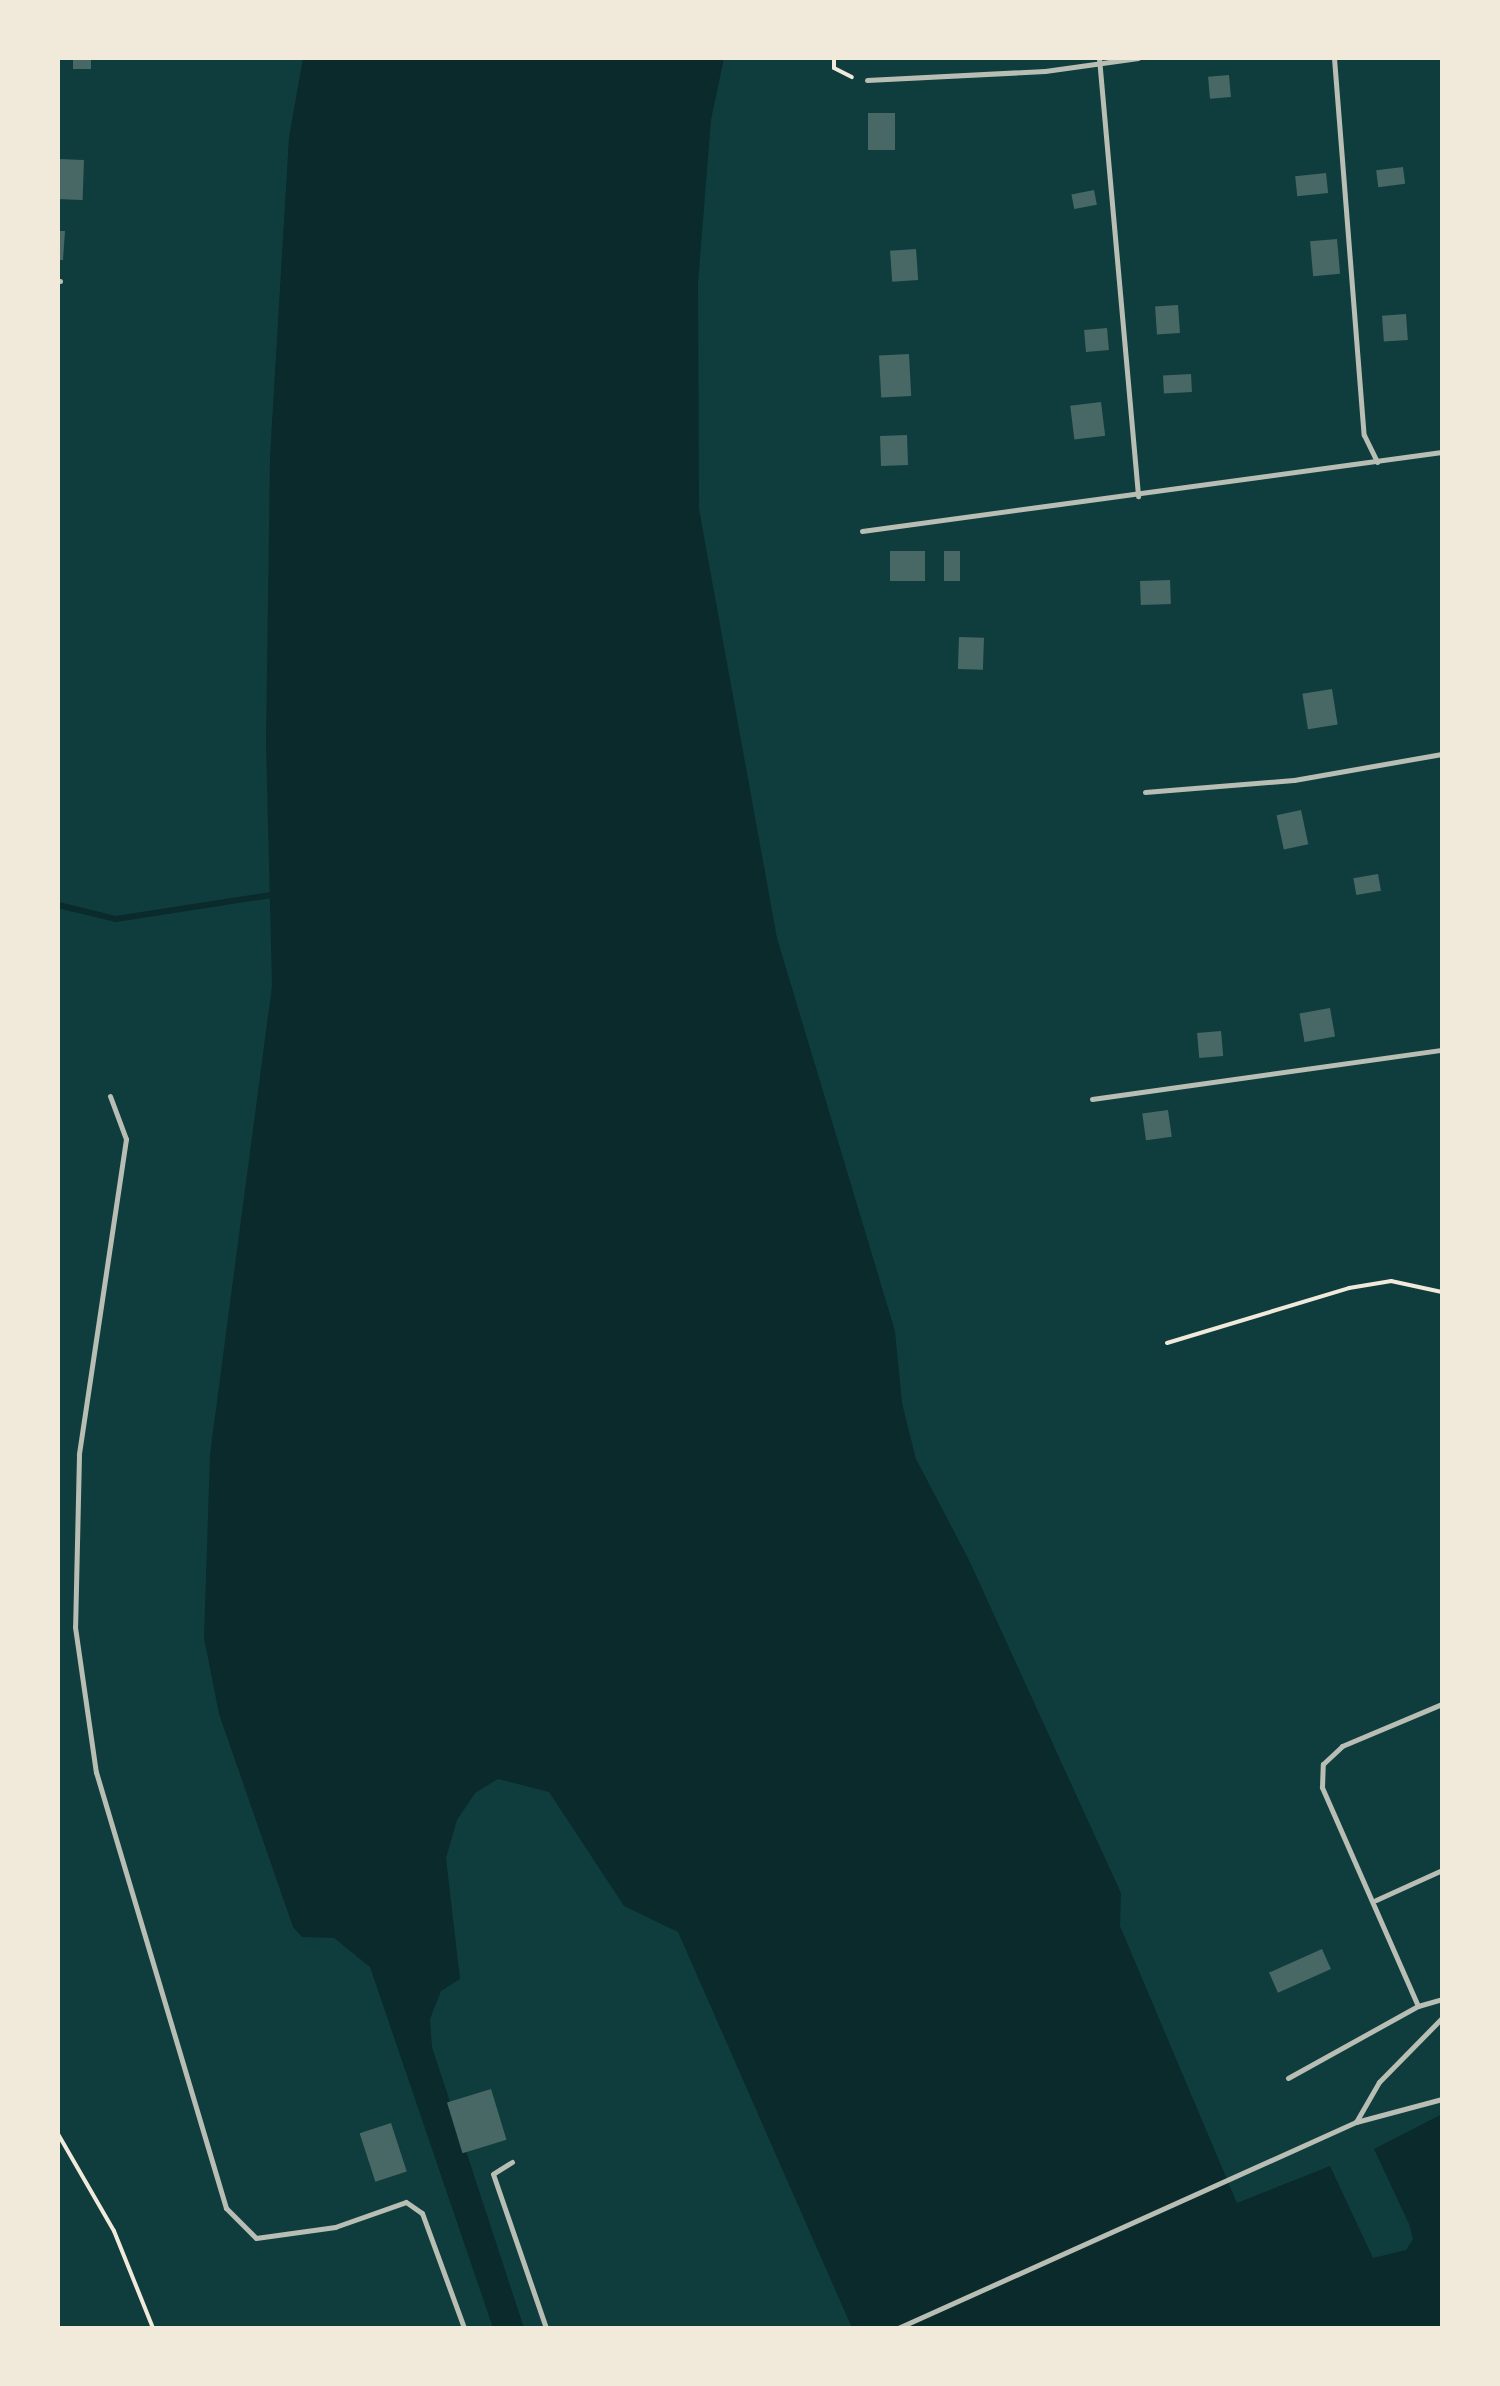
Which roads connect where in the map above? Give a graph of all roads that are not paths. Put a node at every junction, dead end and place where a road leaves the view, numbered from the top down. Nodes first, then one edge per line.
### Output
1 (1138, 58) edge
2 (1334, 58) edge
3 (1099, 61) edge
4 (867, 80) road end
5 (1442, 452) edge
6 (1378, 462) junction
7 (1138, 496) junction
8 (862, 531) dead end
9 (1442, 754) edge
10 (1146, 792) dead end
11 (1442, 1050) edge
12 (110, 1096) dead end
13 (1092, 1099) dead end
14 (1442, 1704) edge
15 (1442, 1870) edge
16 (1376, 1900) junction
17 (1442, 1998) edge
18 (1418, 2006) junction
19 (1442, 2018) edge
20 (1288, 2078) dead end
21 (1442, 2099) edge
22 (1356, 2122) junction
23 (512, 2162) dead end
24 (464, 2328) edge
25 (546, 2328) edge
26 (898, 2328) edge

1 - 3 lane
2 - 6 lane
3 - 4 lane
3 - 7 lane
5 - 6 lane
6 - 7 lane
7 - 8 lane
9 - 10 lane
11 - 13 lane
12 - 24 lane
14 - 16 lane
15 - 16 lane
16 - 18 lane
17 - 18 lane
18 - 20 lane
19 - 22 lane
21 - 22 lane
22 - 26 lane
23 - 25 lane

